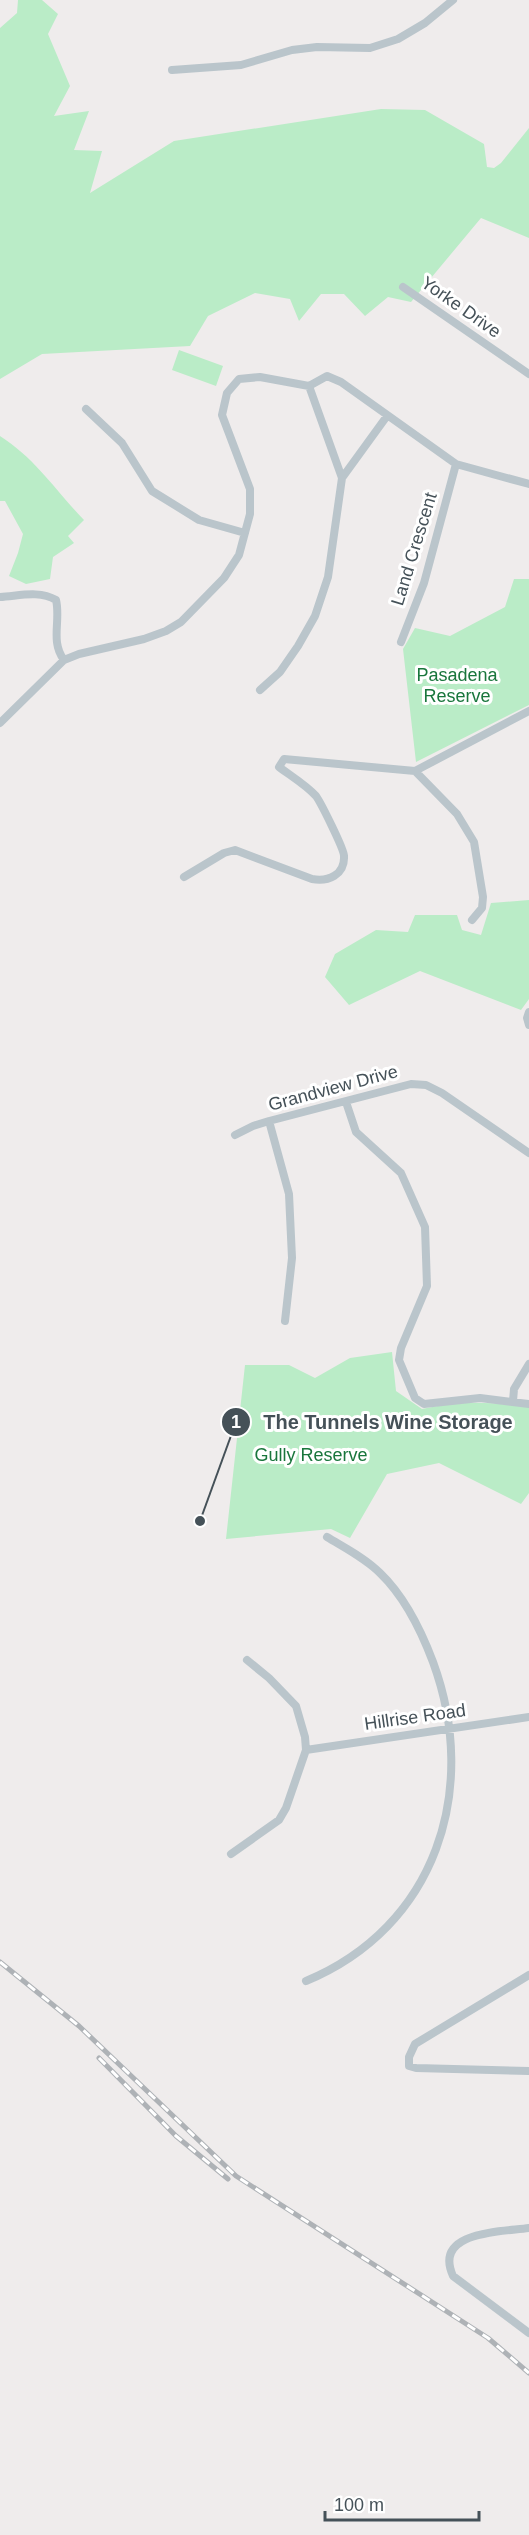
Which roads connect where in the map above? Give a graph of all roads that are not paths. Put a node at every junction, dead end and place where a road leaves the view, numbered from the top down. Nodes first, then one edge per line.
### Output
1 (453, 0) edge
2 (172, 70) dead end
3 (403, 287) dead end
4 (529, 374) edge
5 (309, 386) junction
6 (86, 409) dead end
7 (387, 416) junction
8 (456, 465) junction
9 (342, 478) junction
10 (529, 484) edge
11 (245, 533) junction
12 (0, 597) edge
13 (401, 642) dead end
14 (64, 660) junction
15 (260, 690) dead end
16 (529, 711) edge
17 (0, 723) edge
18 (415, 771) junction
19 (184, 877) dead end
20 (472, 920) dead end
21 (529, 1012) edge
22 (529, 1025) edge
23 (346, 1102) junction
24 (270, 1121) junction
25 (235, 1135) dead end
26 (529, 1153) edge
27 (285, 1321) dead end
28 (529, 1364) edge
29 (513, 1401) junction
30 (529, 1404) edge
31 (327, 1537) dead end
32 (247, 1660) dead end
33 (529, 1717) edge
34 (451, 1729) junction
35 (306, 1750) junction
36 (231, 1854) dead end
37 (529, 1975) edge
38 (306, 1981) dead end
39 (529, 2071) edge
40 (529, 2228) edge
41 (529, 2333) edge

1 - 2 street
3 - 4 street, Yorke Drive
5 - 7 street
5 - 9 street
5 - 11 street
6 - 11 street
7 - 8 street
7 - 9 street
8 - 10 street
8 - 13 street, Land Crescent
9 - 15 street
11 - 14 street
12 - 14 street
14 - 17 street
16 - 18 street
18 - 19 street
18 - 20 street
21 - 22 street
23 - 24 street, Grandview Drive
23 - 26 street, Grandview Drive
23 - 29 street
24 - 25 street, Grandview Drive
24 - 27 street
28 - 29 street
29 - 30 street
31 - 34 street
32 - 35 street
33 - 34 street, Hillrise Road
34 - 35 street, Hillrise Road
34 - 38 street
35 - 36 street
37 - 39 street
40 - 41 street

